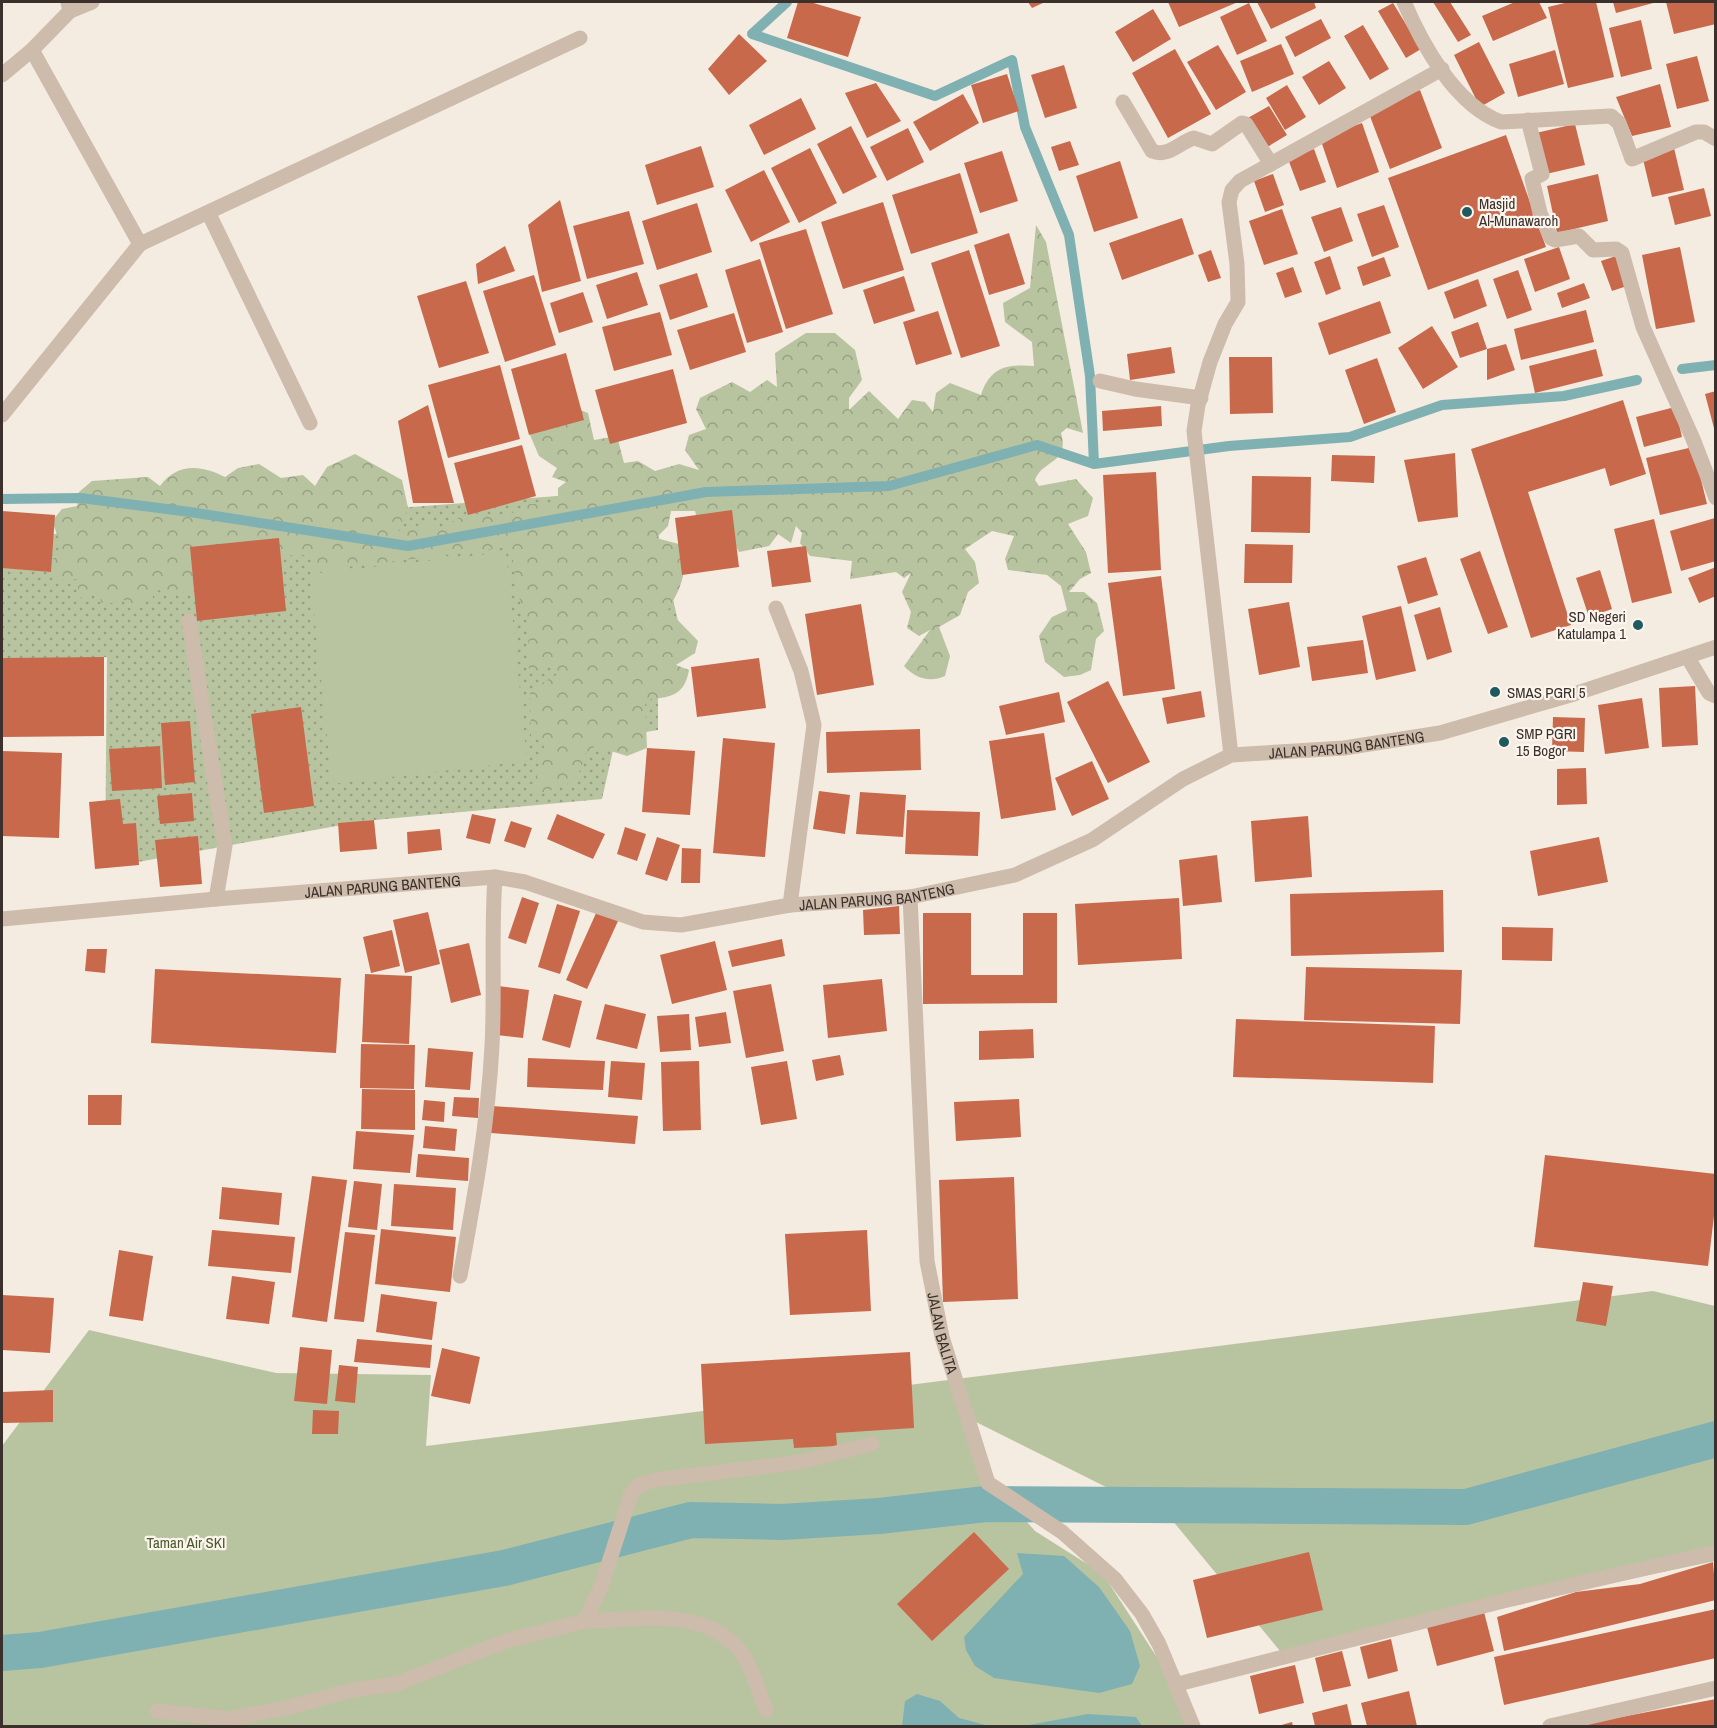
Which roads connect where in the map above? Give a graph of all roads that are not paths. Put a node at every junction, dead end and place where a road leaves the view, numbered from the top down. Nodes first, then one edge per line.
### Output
1 (92, 2) edge
2 (1404, 2) edge
3 (69, 6) edge
4 (580, 38) dead end
5 (32, 50) junction
6 (1442, 69) junction
7 (2, 75) edge
8 (1123, 102) dead end
9 (1528, 120) junction
10 (1716, 139) edge
11 (1271, 164) junction
12 (209, 213) junction
13 (140, 244) junction
14 (1100, 381) dead end
15 (1201, 398) junction
16 (2, 415) edge
17 (310, 423) dead end
18 (1716, 498) edge
19 (776, 608) dead end
20 (189, 621) dead end
21 (1716, 647) edge
22 (1688, 658) junction
23 (1716, 696) edge
24 (1231, 755) junction
25 (495, 877) junction
26 (910, 897) junction
27 (216, 899) junction
28 (790, 904) junction
29 (2, 919) edge
30 (460, 1276) dead end
31 (873, 1444) dead end
32 (1716, 1552) edge
33 (585, 1620) junction
34 (1178, 1684) junction
35 (1716, 1688) edge
36 (766, 1710) dead end
37 (157, 1711) dead end
38 (1193, 1726) edge
39 (1550, 1726) edge

1 - 3 street
2 - 6 street
3 - 5 street
4 - 12 street
5 - 7 street
5 - 13 street
6 - 9 street
6 - 11 street
8 - 11 street
9 - 10 street
9 - 18 street
11 - 15 street
12 - 13 street
12 - 17 street
13 - 16 street
14 - 15 street
15 - 24 street
19 - 28 street
20 - 27 street
21 - 22 street, JALAN PARUNG BANTENG
22 - 23 street
22 - 24 street, JALAN PARUNG BANTENG
24 - 26 street, JALAN PARUNG BANTENG
25 - 27 street, JALAN PARUNG BANTENG
25 - 28 street, JALAN PARUNG BANTENG
25 - 30 street
26 - 28 street, JALAN PARUNG BANTENG
26 - 34 street, JALAN BALITA
27 - 29 street, JALAN PARUNG BANTENG
31 - 33 street
32 - 34 street
33 - 36 street
33 - 37 street
34 - 38 street, JALAN BALITA
35 - 39 street

